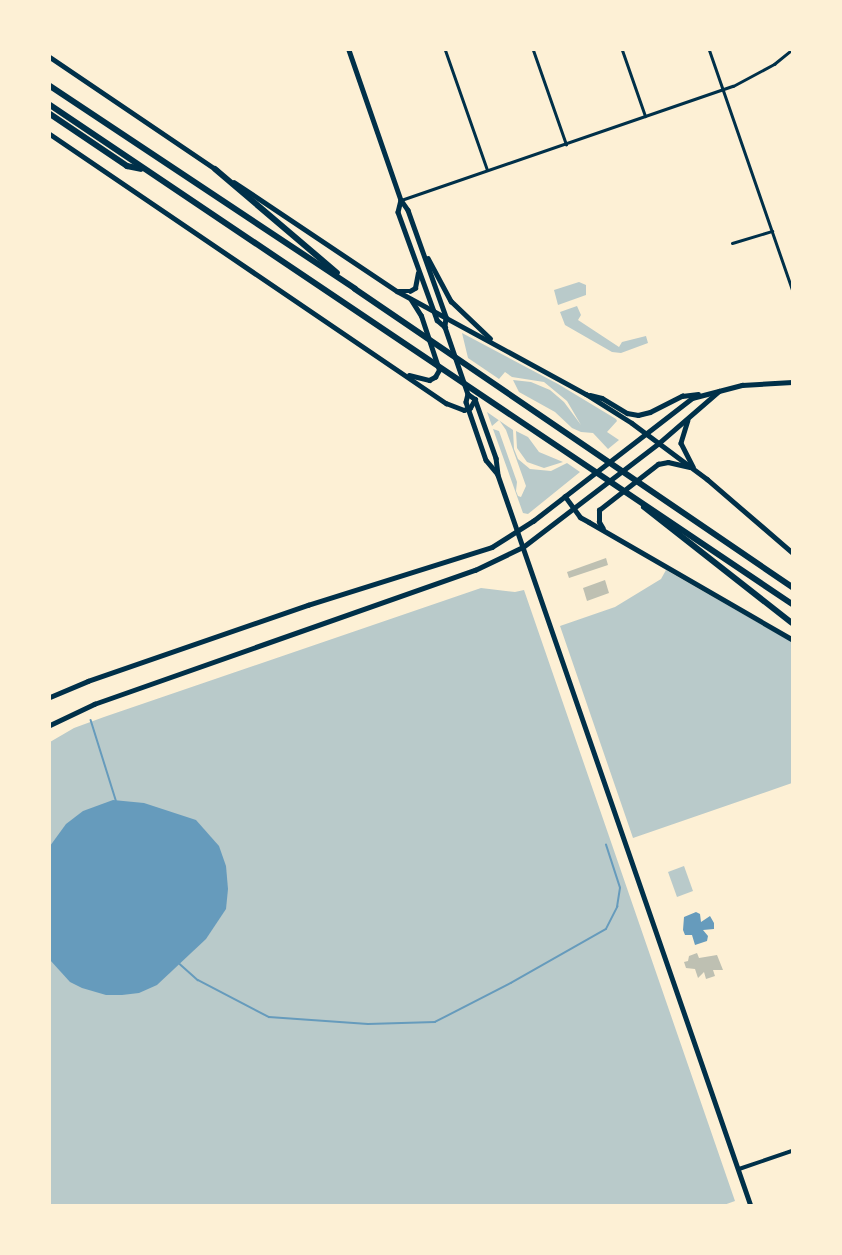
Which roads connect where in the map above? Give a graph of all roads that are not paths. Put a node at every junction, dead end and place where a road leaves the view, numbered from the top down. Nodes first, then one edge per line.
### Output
1 (349, 50) edge
2 (446, 50) edge
3 (533, 50) edge
4 (622, 50) edge
5 (709, 50) edge
6 (791, 50) edge
7 (50, 57) edge
8 (50, 86) edge
9 (723, 90) junction
10 (50, 105) edge
11 (50, 114) edge
12 (645, 116) junction
13 (50, 134) edge
14 (566, 144) junction
15 (215, 169) junction
16 (487, 170) junction
17 (146, 171) junction
18 (401, 200) junction
19 (772, 231) junction
20 (419, 241) junction
21 (732, 243) dead end
22 (418, 270) junction
23 (355, 289) junction
24 (792, 290) edge
25 (397, 291) junction
26 (409, 298) junction
27 (434, 311) junction
28 (446, 317) junction
29 (444, 327) junction
30 (499, 346) junction
31 (400, 372) junction
32 (792, 382) edge
33 (719, 391) junction
34 (468, 394) junction
35 (586, 394) junction
36 (701, 394) junction
37 (475, 399) junction
38 (468, 409) junction
39 (690, 416) junction
40 (646, 433) junction
41 (659, 442) junction
42 (694, 469) junction
43 (498, 475) junction
44 (565, 496) junction
45 (642, 505) junction
46 (574, 508) junction
47 (604, 530) junction
48 (518, 532) junction
49 (524, 547) junction
50 (792, 552) edge
51 (792, 587) edge
52 (792, 604) edge
53 (792, 623) edge
54 (792, 639) edge
55 (50, 698) edge
56 (50, 725) edge
57 (792, 1151) edge
58 (739, 1169) junction
59 (751, 1206) edge

1 - 18 main road
2 - 16 street
3 - 14 street
4 - 12 street
5 - 9 street
6 - 9 street
7 - 15 main road
8 - 23 highway
9 - 12 street
9 - 19 street
10 - 17 highway
11 - 17 highway
12 - 14 street
13 - 31 main road
14 - 16 street
15 - 23 highway
15 - 25 main road
16 - 18 street
17 - 45 highway
18 - 20 main road
18 - 22 main road
19 - 21 street
19 - 24 street
20 - 28 main road
20 - 30 main road
22 - 25 main road
22 - 27 main road
23 - 51 highway
25 - 26 main road
26 - 27 main road
26 - 31 main road
27 - 28 main road
27 - 29 main road
28 - 29 main road
28 - 30 main road
29 - 34 main road
30 - 35 main road
31 - 38 main road
32 - 33 main road
33 - 36 main road
33 - 39 main road
34 - 37 main road
34 - 38 main road
35 - 36 main road
35 - 40 main road
36 - 40 main road
37 - 38 main road
37 - 43 main road
38 - 43 main road
39 - 41 main road
39 - 42 main road
40 - 41 main road
40 - 44 main road
41 - 42 main road
41 - 46 main road
42 - 47 main road
42 - 50 main road
43 - 48 main road
44 - 46 main road
44 - 48 main road
45 - 52 highway
45 - 53 highway
46 - 47 main road
46 - 49 main road
47 - 54 main road
48 - 49 main road
48 - 55 main road
49 - 56 main road
49 - 58 main road
57 - 58 street
58 - 59 main road

